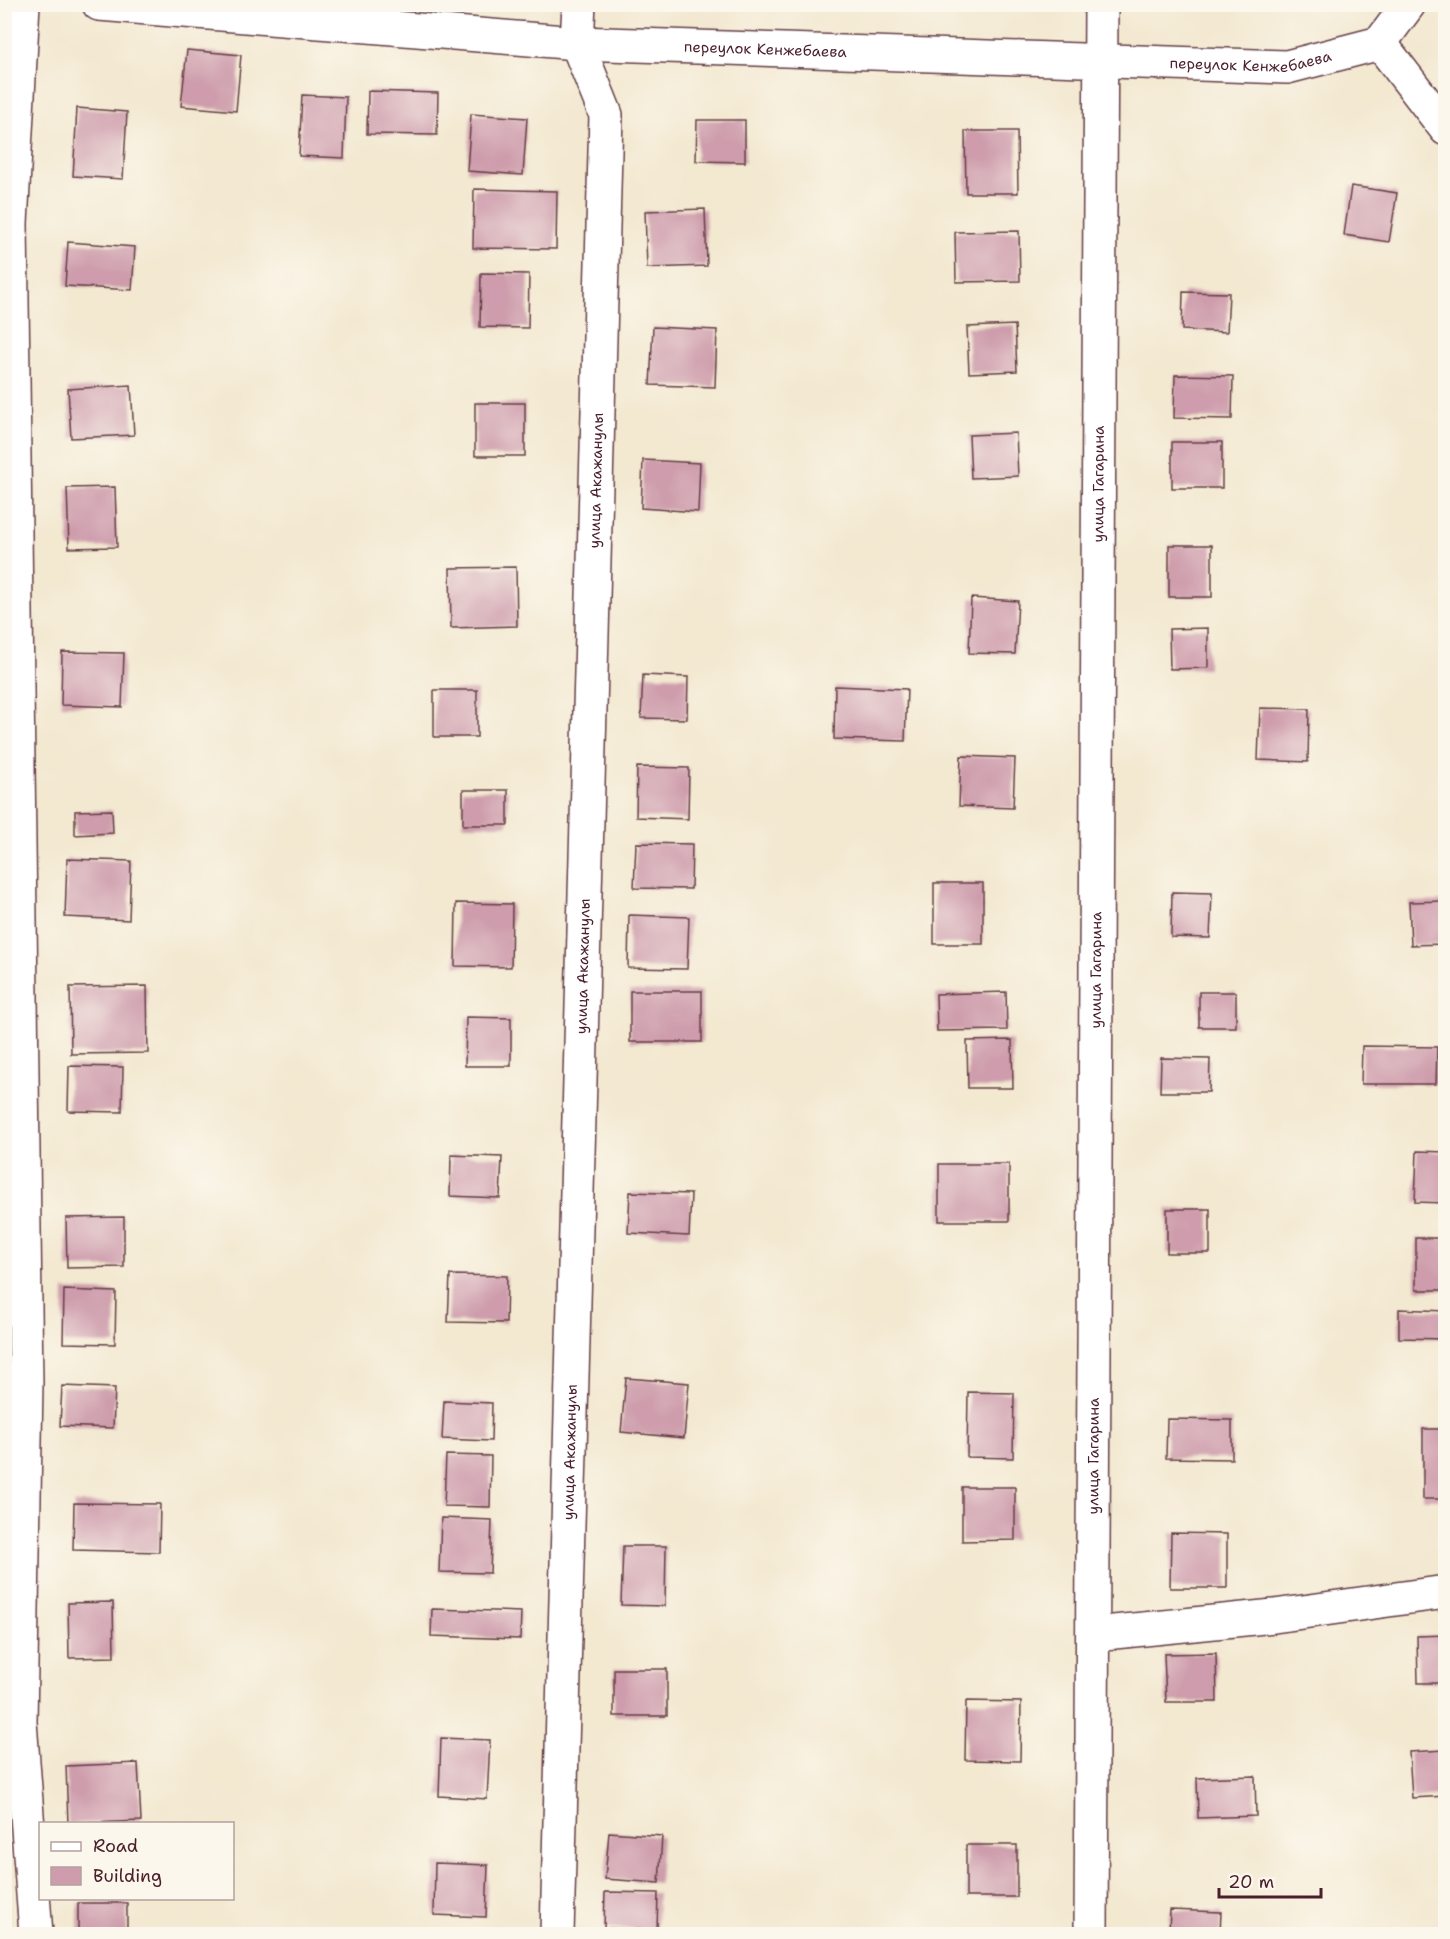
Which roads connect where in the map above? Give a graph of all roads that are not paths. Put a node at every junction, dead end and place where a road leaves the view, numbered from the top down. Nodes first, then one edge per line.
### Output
1 (23, 4) edge
2 (99, 4) edge
3 (579, 4) edge
4 (1101, 4) edge
5 (1409, 4) edge
6 (577, 44) junction
7 (1380, 44) junction
8 (1100, 61) junction
9 (1446, 129) edge
10 (1446, 1592) edge
11 (1094, 1634) junction
12 (36, 1935) edge
13 (557, 1935) edge
14 (1091, 1935) edge

1 - 12 street
2 - 6 street, переулок Кенжебаева
3 - 6 street, улица Акажанулы
4 - 8 street, улица Гагарина
5 - 7 street
6 - 8 street, переулок Кенжебаева
6 - 13 street, улица Акажанулы
7 - 8 street, переулок Кенжебаева
7 - 9 street
8 - 11 street, улица Гагарина
10 - 11 street
11 - 14 street, улица Гагарина

